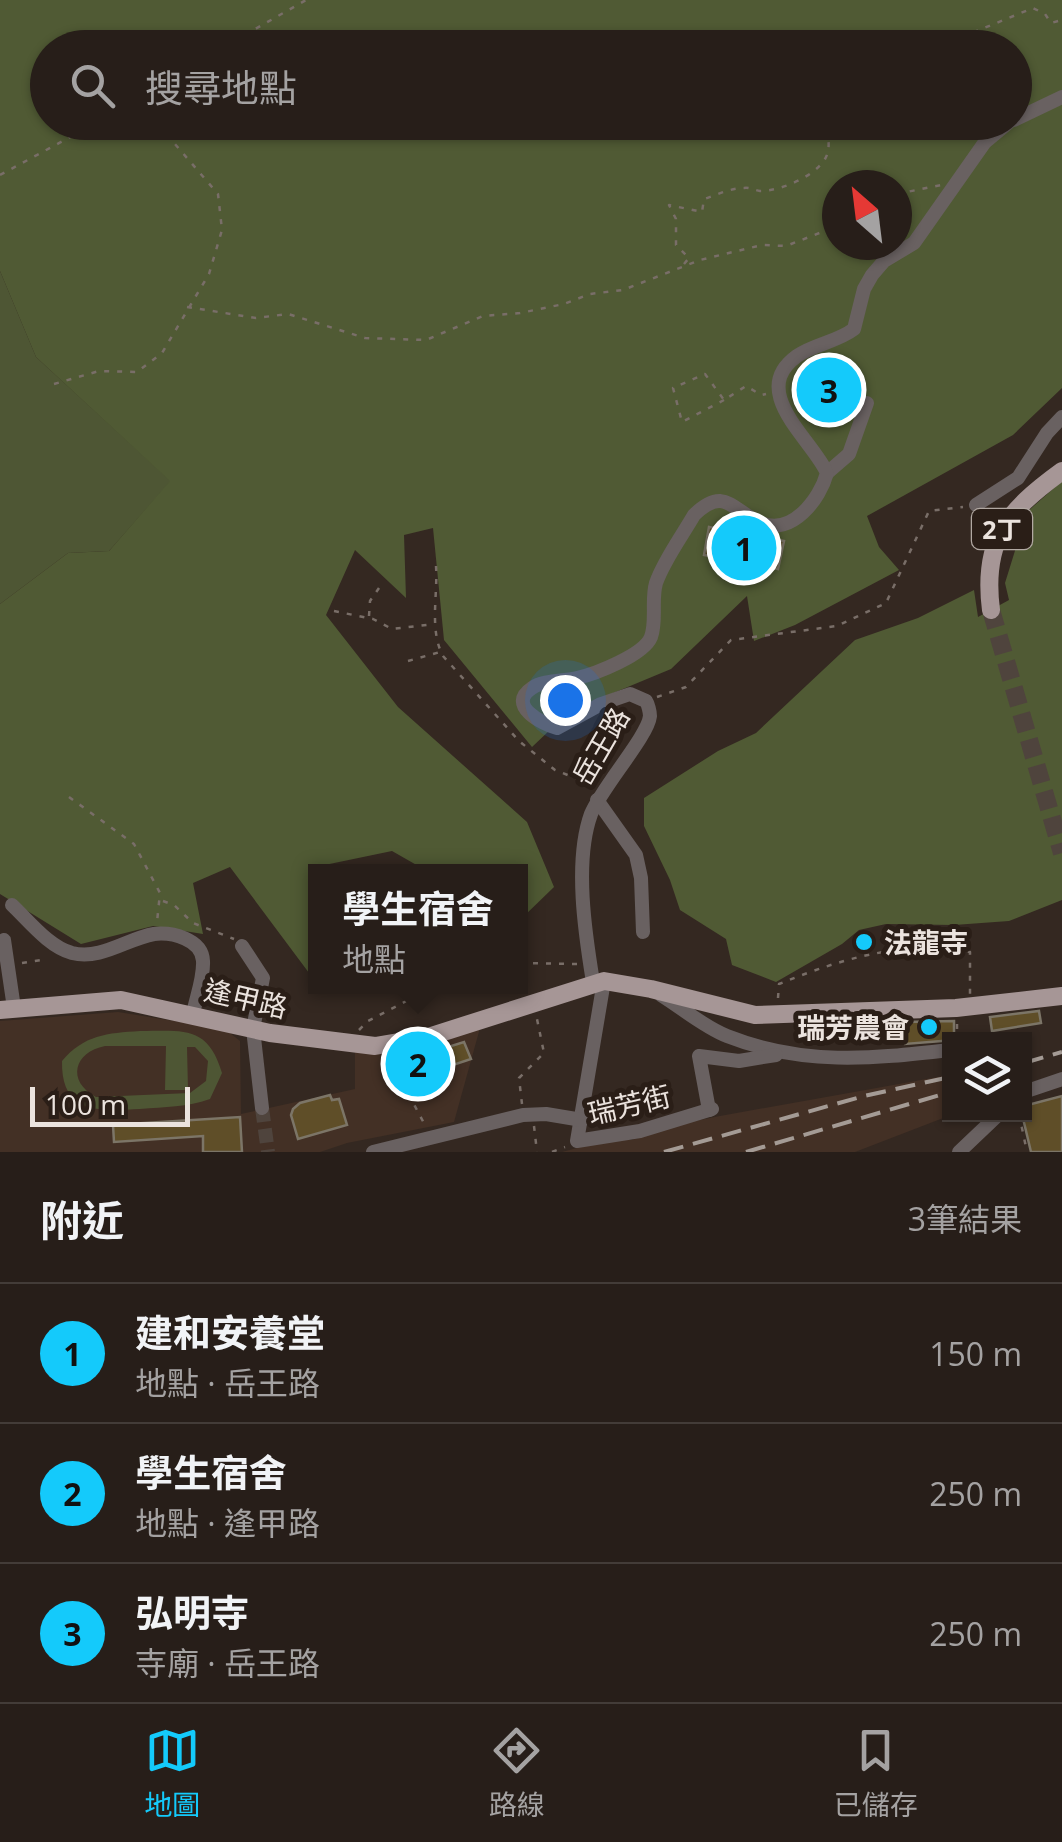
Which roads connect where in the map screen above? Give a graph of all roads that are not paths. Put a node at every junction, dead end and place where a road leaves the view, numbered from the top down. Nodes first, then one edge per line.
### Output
1 (1062, 97) edge
2 (1032, 111) edge
3 (988, 140) edge
4 (867, 403) dead end
5 (1062, 417) edge
6 (1062, 471) edge
7 (826, 472) junction
8 (976, 505) road end
9 (991, 610) tunnel mouth
10 (600, 795) junction
11 (12, 905) dead end
12 (642, 932) dead end
13 (4, 940) dead end
14 (242, 946) road end
15 (596, 976) junction
16 (651, 988) junction
17 (1062, 996) edge
18 (7, 1009) edge
19 (193, 1014) junction
20 (254, 1029) junction
21 (942, 1051) edge
22 (780, 1054) junction
23 (1062, 1078) edge
24 (1032, 1089) edge
25 (262, 1108) tunnel mouth
26 (582, 1120) junction
27 (991, 1122) edge
28 (373, 1152) edge
29 (959, 1152) edge

1 - 2 street
3 - 7 street
4 - 7 street
5 - 8 street
6 - 9 main road, 2丁
7 - 10 street, 岳王路
10 - 12 street
10 - 15 street, 岳王路
11 - 19 street
13 - 18 street
14 - 20 street
15 - 16 main road, 逢甲路
15 - 20 main road, 逢甲路
15 - 26 street, 瑞芳街
16 - 17 main road, 逢甲路
16 - 22 street, 逢甲路
18 - 19 main road, 逢甲路
19 - 20 main road, 逢甲路
20 - 25 street
21 - 22 street, 逢甲路
22 - 26 street, 瑞芳街
23 - 24 street
26 - 28 street, 瑞芳街
27 - 29 street

